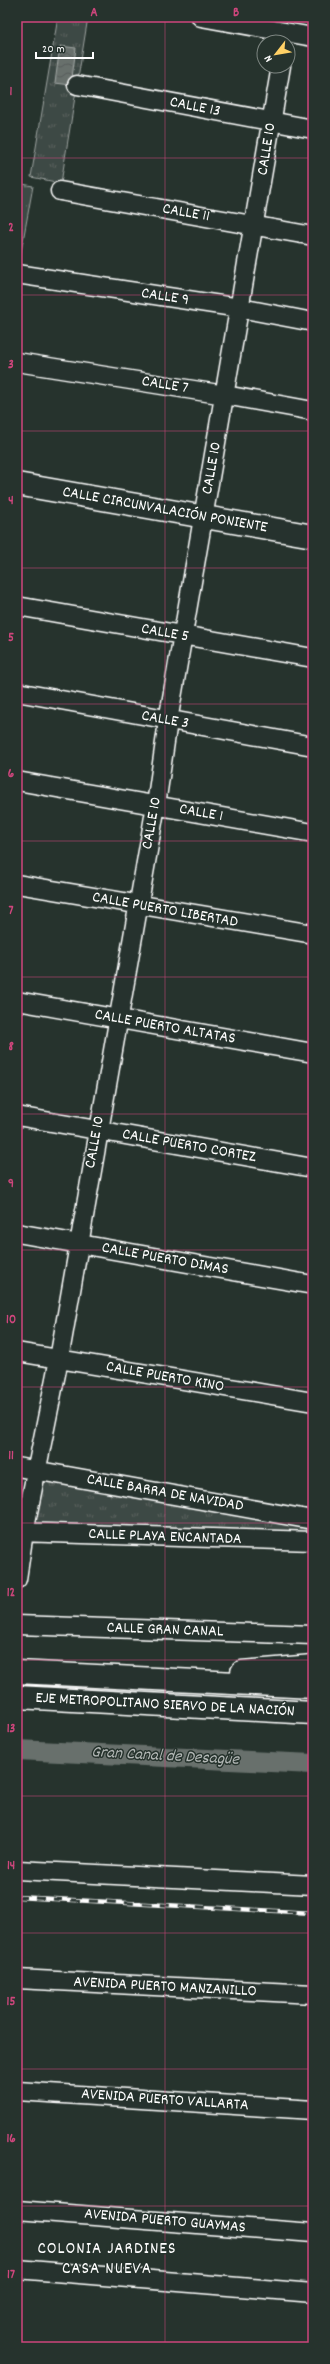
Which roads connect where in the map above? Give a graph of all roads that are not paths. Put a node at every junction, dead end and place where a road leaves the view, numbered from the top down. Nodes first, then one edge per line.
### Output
1 (201, 17) edge
2 (288, 30) edge
3 (313, 37) edge
4 (280, 74) edge
5 (77, 85) dead end
6 (271, 122) junction
7 (313, 129) edge
8 (60, 191) dead end
9 (254, 225) junction
10 (313, 236) edge
11 (17, 274) edge
12 (240, 308) junction
13 (313, 322) edge
14 (17, 362) edge
15 (225, 394) junction
16 (313, 411) edge
17 (17, 484) edge
18 (204, 517) junction
19 (313, 536) edge
20 (17, 606) edge
21 (183, 637) junction
22 (313, 658) edge
23 (17, 692) edge
24 (168, 721) junction
25 (313, 746) edge
26 (17, 781) edge
27 (156, 804) junction
28 (313, 833) edge
29 (17, 884) edge
30 (137, 905) junction
31 (313, 934) edge
32 (17, 1001) edge
33 (117, 1018) junction
34 (313, 1053) edge
35 (17, 1116) edge
36 (97, 1130) junction
37 (313, 1168) edge
38 (17, 1233) edge
39 (78, 1243) junction
40 (313, 1285) edge
41 (17, 1352) edge
42 (58, 1359) junction
43 (313, 1402) edge
44 (17, 1467) edge
45 (37, 1470) junction
46 (313, 1520) edge
47 (20, 1532) edge
48 (313, 1541) edge
49 (17, 1579) edge
50 (17, 1625) edge
51 (313, 1635) edge
52 (313, 1666) edge
53 (17, 1672) edge
54 (189, 1681) junction
55 (313, 1687) edge
56 (17, 1697) edge
57 (313, 1713) edge
58 (17, 1870) edge
59 (313, 1885) edge
60 (17, 1979) edge
61 (313, 1994) edge
62 (17, 2091) edge
63 (313, 2110) edge
64 (17, 2210) edge
65 (313, 2233) edge
66 (17, 2269) edge
67 (313, 2293) edge

1 - 2 street
2 - 3 street
4 - 6 street, CALLE 10
5 - 6 street, CALLE 13
6 - 7 street, CALLE 13
6 - 9 street, CALLE 10
8 - 9 street, CALLE 11
9 - 10 street, CALLE 11
9 - 12 street, CALLE 10
11 - 12 street, CALLE 9
12 - 13 street, CALLE 9
12 - 15 street, CALLE 10
14 - 15 street, CALLE 7
15 - 16 street, CALLE 7
15 - 18 street, CALLE 10
17 - 18 main road, CALLE CIRCUNVALACIÓN PONIENTE
18 - 19 main road, CALLE CIRCUNVALACIÓN PONIENTE
18 - 21 street, CALLE 10
20 - 21 street, CALLE 5
21 - 22 street, CALLE 5
21 - 24 street, CALLE 10
23 - 24 street, CALLE 3
24 - 25 street, CALLE 3
24 - 27 street, CALLE 10
26 - 27 street, CALLE 1
27 - 28 street, CALLE 1
27 - 30 street, CALLE 10
29 - 30 street, CALLE PUERTO LIBERTAD
30 - 31 street, CALLE PUERTO LIBERTAD
30 - 33 street, CALLE 10
32 - 33 street, CALLE PUERTO ALTATAS
33 - 34 street, CALLE PUERTO ALTATAS
33 - 36 street, CALLE 10
35 - 36 street, CALLE PUERTO CORTEZ
36 - 37 street, CALLE PUERTO CORTEZ
36 - 39 street, CALLE 10
38 - 39 street, CALLE PUERTO DIMAS
39 - 40 street, CALLE PUERTO DIMAS
39 - 42 street, CALLE 10
41 - 42 street, CALLE PUERTO KINO
42 - 43 street, CALLE PUERTO KINO
42 - 45 street, CALLE 10
44 - 45 street, CALLE BARRA DE NAVIDAD
45 - 46 street, CALLE BARRA DE NAVIDAD
45 - 47 street, CALLE 10
47 - 48 street, CALLE PLAYA ENCANTADA
47 - 49 street, CALLE 10
50 - 51 street, CALLE GRAN CANAL
52 - 54 main road
53 - 54 main road, EJE METROPOLITANO SIERVO DE LA NACIÓN
54 - 55 main road, EJE METROPOLITANO SIERVO DE LA NACIÓN
56 - 57 main road, EJE METROPOLITANO SIERVO DE LA NACIÓN
58 - 59 street
60 - 61 street, AVENIDA PUERTO MANZANILLO
62 - 63 street, AVENIDA PUERTO VALLARTA
64 - 65 street, AVENIDA PUERTO GUAYMAS
66 - 67 street

